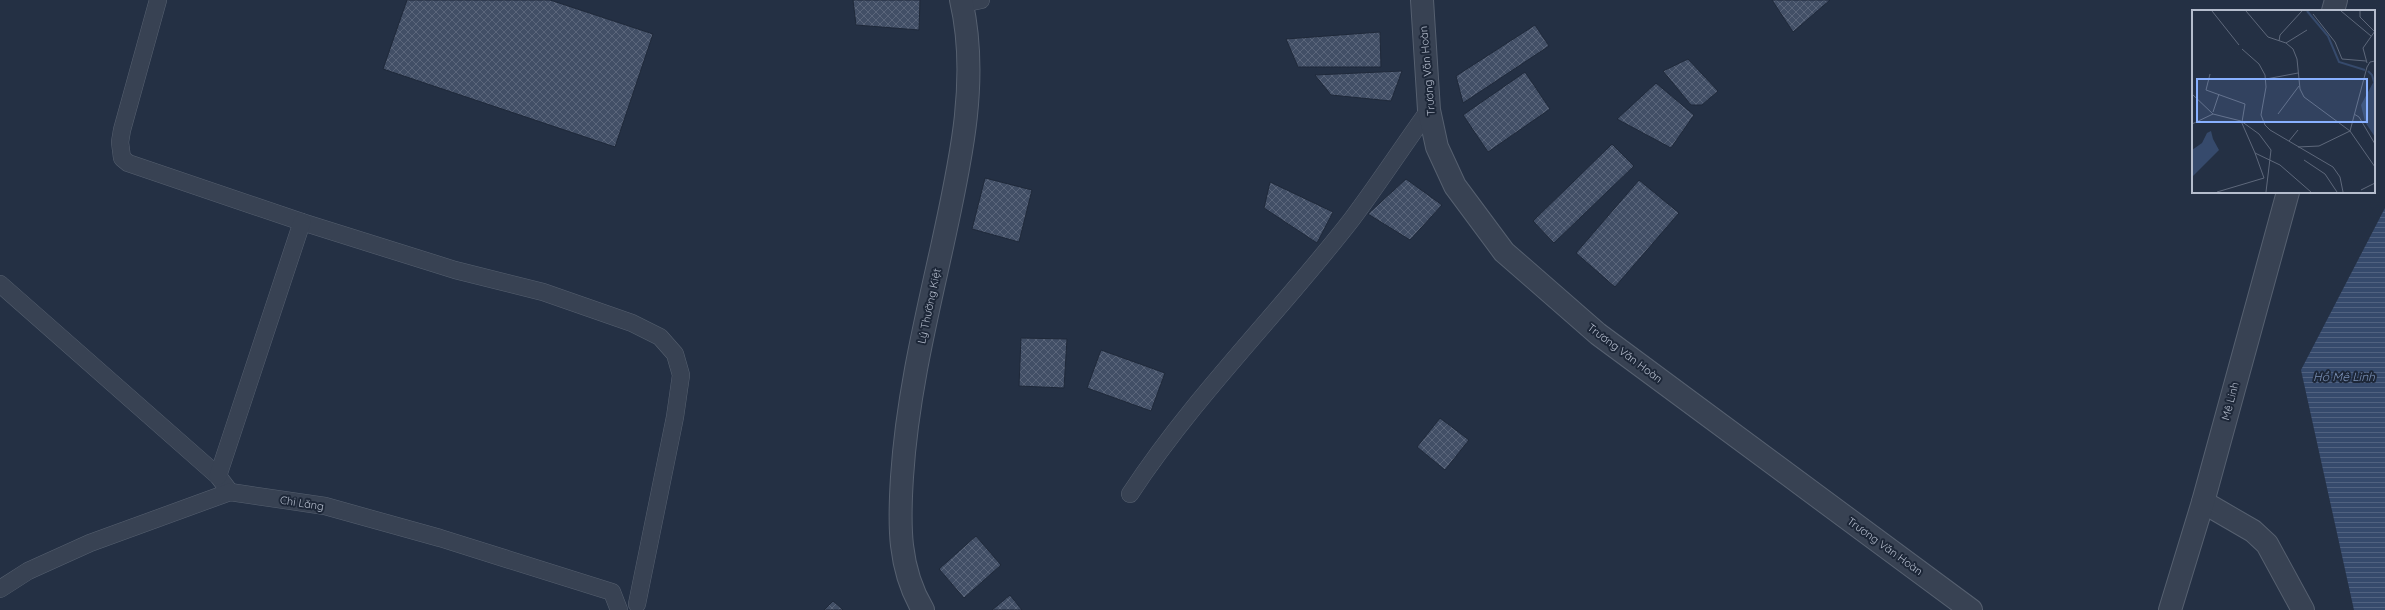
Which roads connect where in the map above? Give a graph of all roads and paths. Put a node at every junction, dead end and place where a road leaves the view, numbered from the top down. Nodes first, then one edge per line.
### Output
1 (158, 0) edge
2 (1422, 0) edge
3 (2336, 0) edge
4 (968, 1) edge
5 (2334, 10) edge
6 (1429, 110) junction
7 (2288, 193) edge
8 (302, 222) junction
9 (0, 284) edge
10 (218, 476) junction
11 (230, 492) junction
12 (1130, 494) dead end
13 (2203, 502) junction
14 (0, 589) edge
15 (612, 592) junction
16 (641, 607) edge
17 (619, 610) edge
18 (923, 610) edge
19 (1971, 610) edge
20 (2170, 610) edge
21 (2303, 610) edge

1 - 8 lane
2 - 6 street, Trương Văn Hoàn
3 - 5 street
4 - 18 street, Lý Thường Kiệt
6 - 12 lane
6 - 19 street, Trương Văn Hoàn
7 - 13 street, Mê Linh
8 - 10 lane
8 - 16 lane
9 - 10 lane
10 - 11 lane
11 - 14 lane, Chi Lăng
11 - 15 lane, Chi Lăng
13 - 20 street, Mê Linh
13 - 21 street
15 - 16 lane, Chi Lăng
15 - 17 lane

